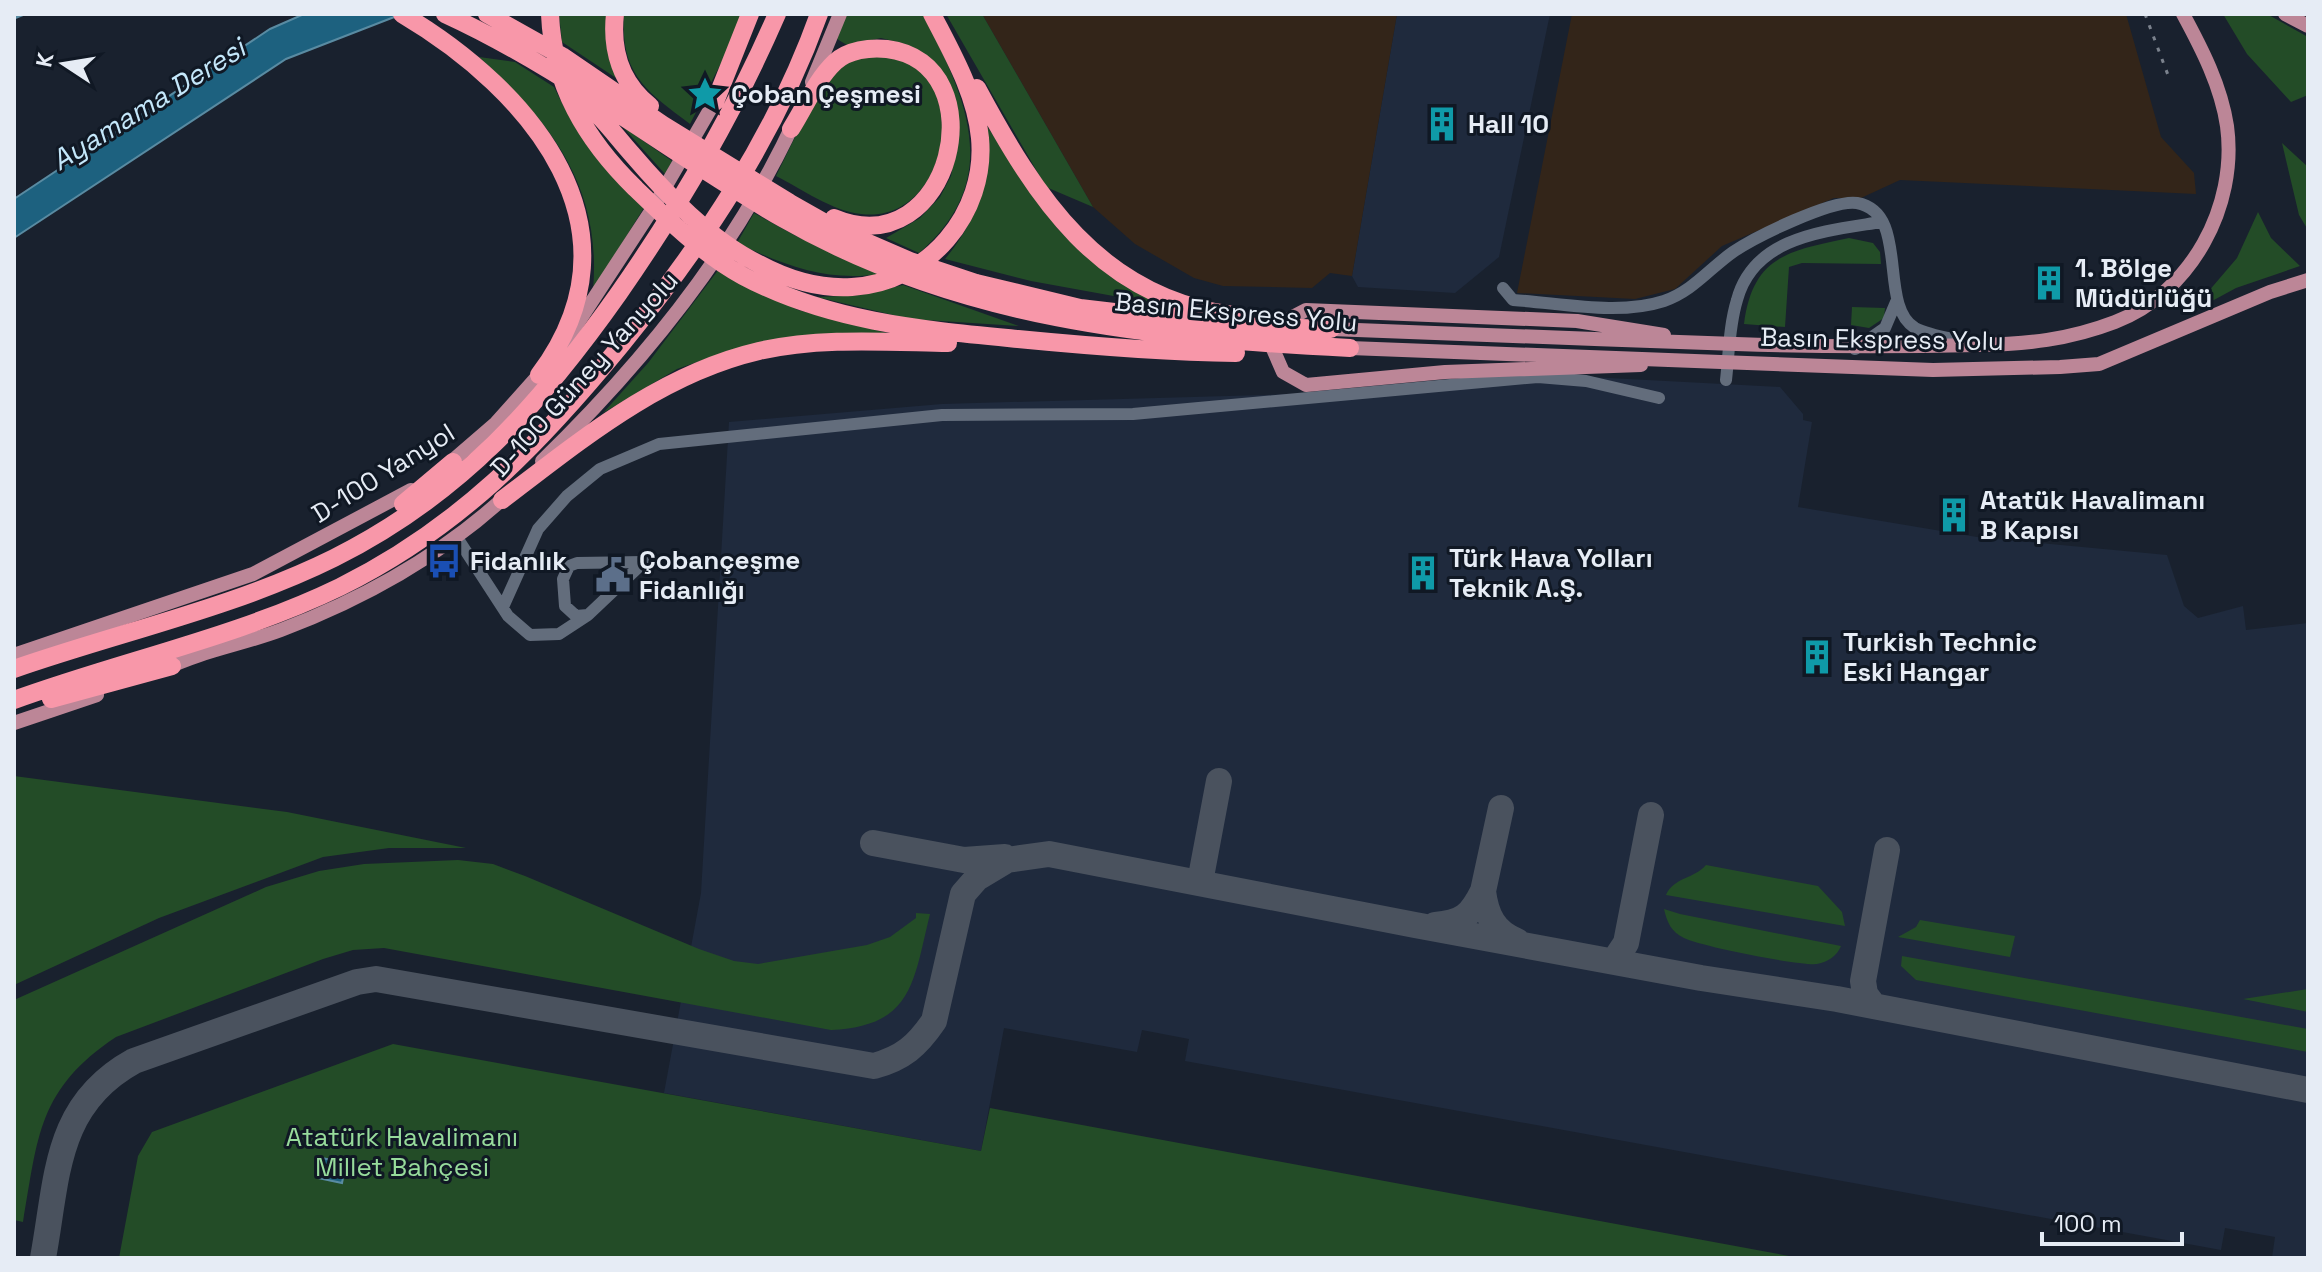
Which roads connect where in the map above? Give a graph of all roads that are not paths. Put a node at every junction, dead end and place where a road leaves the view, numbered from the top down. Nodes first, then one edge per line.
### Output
1 (402, 14) edge
2 (445, 14) edge
3 (487, 14) edge
4 (550, 14) edge
5 (615, 14) edge
6 (750, 14) edge
7 (758, 14) edge
8 (777, 14) edge
9 (819, 14) edge
10 (840, 14) edge
11 (2183, 14) edge
12 (2285, 14) edge
13 (933, 15) edge
14 (2308, 26) edge
15 (529, 59) junction
16 (723, 107) junction
17 (791, 129) junction
18 (685, 137) junction
19 (777, 193) junction
20 (1881, 222) junction
21 (2308, 280) edge
22 (1503, 288) dead end
23 (1896, 302) junction
24 (1331, 329) junction
25 (1029, 340) junction
26 (1696, 343) junction
27 (1978, 345) junction
28 (1350, 348) junction
29 (1855, 349) junction
30 (1656, 359) junction
31 (539, 375) junction
32 (1726, 380) dead end
33 (1659, 398) dead end
34 (453, 462) junction
35 (502, 500) junction
36 (456, 536) junction
37 (252, 592) junction
38 (503, 607) junction
39 (588, 615) junction
40 (14, 655) edge
41 (172, 666) junction
42 (14, 669) edge
43 (14, 700) edge
44 (14, 710) edge
45 (14, 723) edge

1 - 31 highway
2 - 15 highway, Basın Ekspress Yolu
3 - 18 highway, Basın Ekspress Yolu
4 - 25 highway
5 - 18 highway
6 - 16 highway
7 - 16 main road, D-100 Yanyol
8 - 16 highway
9 - 43 highway
10 - 17 main road, D-100 Güney Yanyolu
11 - 27 main road, Basın Ekspress Yolu
12 - 14 main road
13 - 15 highway
13 - 24 highway
15 - 28 highway, Basın Ekspress Yolu
16 - 31 main road, D-100 Yanyol
16 - 37 highway
17 - 19 highway
17 - 35 main road, D-100 Güney Yanyolu
18 - 19 highway, Basın Ekspress Yolu
19 - 24 highway, Basın Ekspress Yolu
20 - 22 street
20 - 23 street
20 - 32 street
21 - 30 main road, Basın Ekspress Yolu
23 - 27 street
23 - 29 street
24 - 26 main road, Basın Ekspress Yolu
25 - 28 highway
25 - 35 highway
26 - 29 main road, Basın Ekspress Yolu
26 - 30 main road
27 - 29 main road, Basın Ekspress Yolu
28 - 30 main road, Basın Ekspress Yolu
31 - 34 main road, D-100 Yanyol
33 - 38 street
34 - 37 highway
34 - 40 main road, D-100 Yanyol
35 - 36 main road, D-100 Güney Yanyolu
36 - 38 street
36 - 41 main road, D-100 Güney Yanyolu
37 - 42 highway
38 - 39 street
39 - 39 street
41 - 44 highway
41 - 45 main road, D-100 Güney Yanyolu

